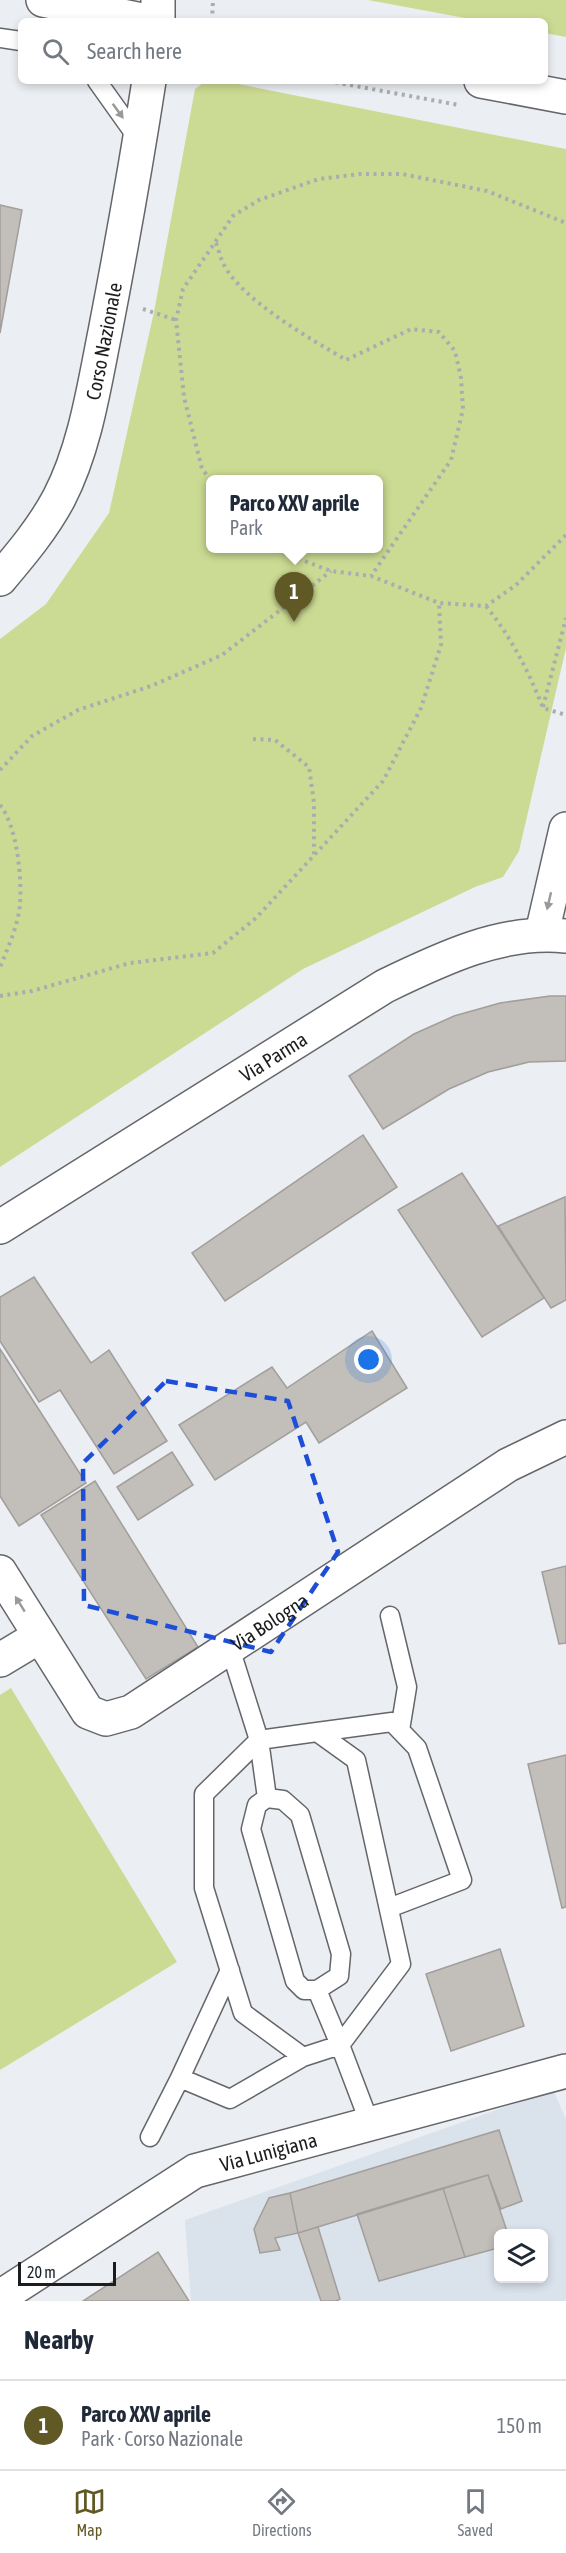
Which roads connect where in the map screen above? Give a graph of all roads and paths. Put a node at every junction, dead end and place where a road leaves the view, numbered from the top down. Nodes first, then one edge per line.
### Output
1 (43, 0) edge
2 (158, 0) edge
3 (213, 0) edge
4 (132, 18) edge
5 (158, 18) edge
6 (212, 18) edge
7 (0, 38) edge
8 (18, 41) edge
9 (99, 84) edge
10 (149, 84) edge
11 (361, 84) edge
12 (472, 94) edge
13 (566, 97) edge
14 (140, 141) junction
15 (566, 223) edge
16 (216, 242) junction
17 (207, 475) edge
18 (566, 535) edge
19 (281, 553) edge
20 (331, 571) junction
21 (371, 576) junction
22 (0, 579) edge
23 (439, 603) junction
24 (486, 606) junction
25 (566, 618) edge
26 (543, 708) junction
27 (566, 715) edge
28 (253, 739) dead end
29 (0, 770) edge
30 (0, 805) edge
31 (566, 829) edge
32 (314, 857) junction
33 (554, 934) edge
34 (0, 967) edge
35 (0, 996) edge
36 (0, 1227) edge
37 (566, 1437) edge
38 (0, 1572) edge
39 (390, 1616) dead end
40 (40, 1636) junction
41 (230, 1648) junction
42 (0, 1660) edge
43 (400, 1730) junction
44 (317, 1732) junction
45 (259, 1740) junction
46 (267, 1798) junction
47 (389, 1908) junction
48 (230, 1970) junction
49 (317, 1990) junction
50 (340, 2045) junction
51 (303, 2057) junction
52 (566, 2071) edge
53 (180, 2078) junction
54 (370, 2124) junction
55 (150, 2137) dead end
56 (0, 2297) edge

1 - 4 street
2 - 5 street
3 - 6 path
7 - 8 lane
9 -> 14 lane
10 - 14 street, Corso Nazionale
11 - 12 path
12 - 13 street
14 - 22 street, Corso Nazionale
15 - 16 path
16 - 17 path
16 - 21 path
18 - 24 path
19 - 20 path
20 - 21 path
20 - 29 path
21 - 23 path
23 - 24 path
23 - 32 path
24 - 26 path
25 - 26 path
26 - 27 path
28 - 32 path
30 - 34 path
31 -> 33 street
32 - 35 path
33 - 36 street, Via Parma
37 - 41 street, Via Bologna
40 -> 38 street, Via Bologna
39 - 43 lane
40 - 41 street, Via Bologna
40 - 42 street
41 - 45 lane
43 - 44 lane
43 - 47 lane
44 - 45 lane
44 - 47 lane
45 - 46 lane
45 - 48 lane
46 - 49 lane
46 - 49 lane
47 - 50 lane
48 - 51 lane
48 - 53 lane
49 - 50 lane
50 - 51 lane
50 - 54 lane
51 - 53 lane
52 - 54 street, Via Lunigiana
53 - 55 lane
54 - 56 street, Via Lunigiana

